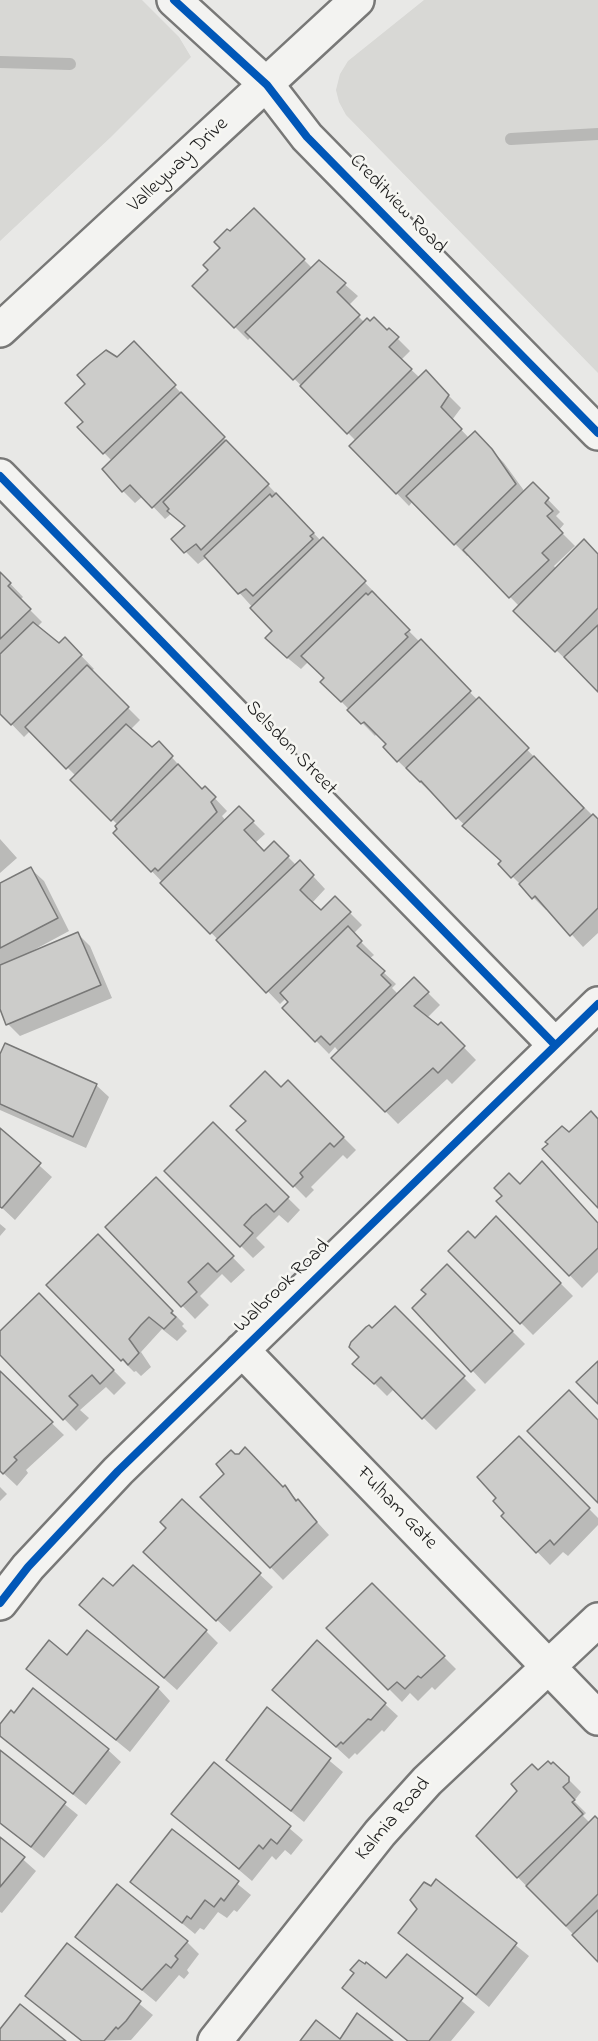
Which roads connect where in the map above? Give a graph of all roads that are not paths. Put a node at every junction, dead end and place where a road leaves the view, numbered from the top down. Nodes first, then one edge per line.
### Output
1 (174, 0) edge
2 (357, 0) edge
3 (267, 85) junction
4 (0, 330) edge
5 (598, 433) edge
6 (0, 476) edge
7 (598, 1004) edge
8 (555, 1045) junction
9 (242, 1350) junction
10 (0, 1603) edge
11 (598, 1620) edge
12 (550, 1668) junction
13 (598, 1718) edge
14 (215, 2041) edge

1 - 3 street, Creditview Road
2 - 3 street, Valleyway Drive
3 - 4 street, Valleyway Drive
3 - 5 street, Creditview Road
6 - 8 street, Selsdon Street
7 - 8 street, Walbrook Road
8 - 9 street, Walbrook Road
9 - 10 street, Walbrook Road
9 - 12 street, Fulham Gate
11 - 12 street, Kalmia Road
12 - 13 street, Fulham Gate
12 - 14 street, Kalmia Road

